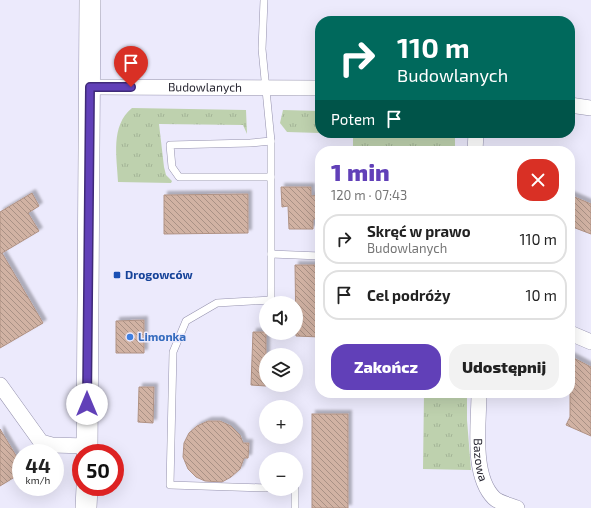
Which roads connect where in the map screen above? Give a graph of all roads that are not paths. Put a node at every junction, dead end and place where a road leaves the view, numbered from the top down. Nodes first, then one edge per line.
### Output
1 (90, 0) edge
2 (264, 0) edge
3 (90, 87) junction
4 (266, 88) junction
5 (315, 88) edge
6 (575, 106) edge
7 (591, 108) edge
8 (271, 141) junction
9 (271, 177) junction
10 (271, 254) junction
11 (315, 256) edge
12 (575, 335) edge
13 (591, 342) edge
14 (0, 385) edge
15 (478, 398) edge
16 (87, 444) edge
17 (72, 448) edge
18 (259, 488) edge
19 (87, 496) edge
20 (295, 496) edge
21 (86, 508) edge
22 (295, 508) edge
23 (517, 508) edge

1 - 3 main road
2 - 4 lane
3 - 4 street, Budowlanych
3 - 16 main road
4 - 5 street, Budowlanych
4 - 8 lane
6 - 7 street
8 - 9 lane
8 - 9 lane
9 - 10 lane
10 - 11 lane
10 - 18 lane
12 - 13 street
14 - 17 street
15 - 23 street, Bazowa
19 - 21 main road
20 - 22 lane

